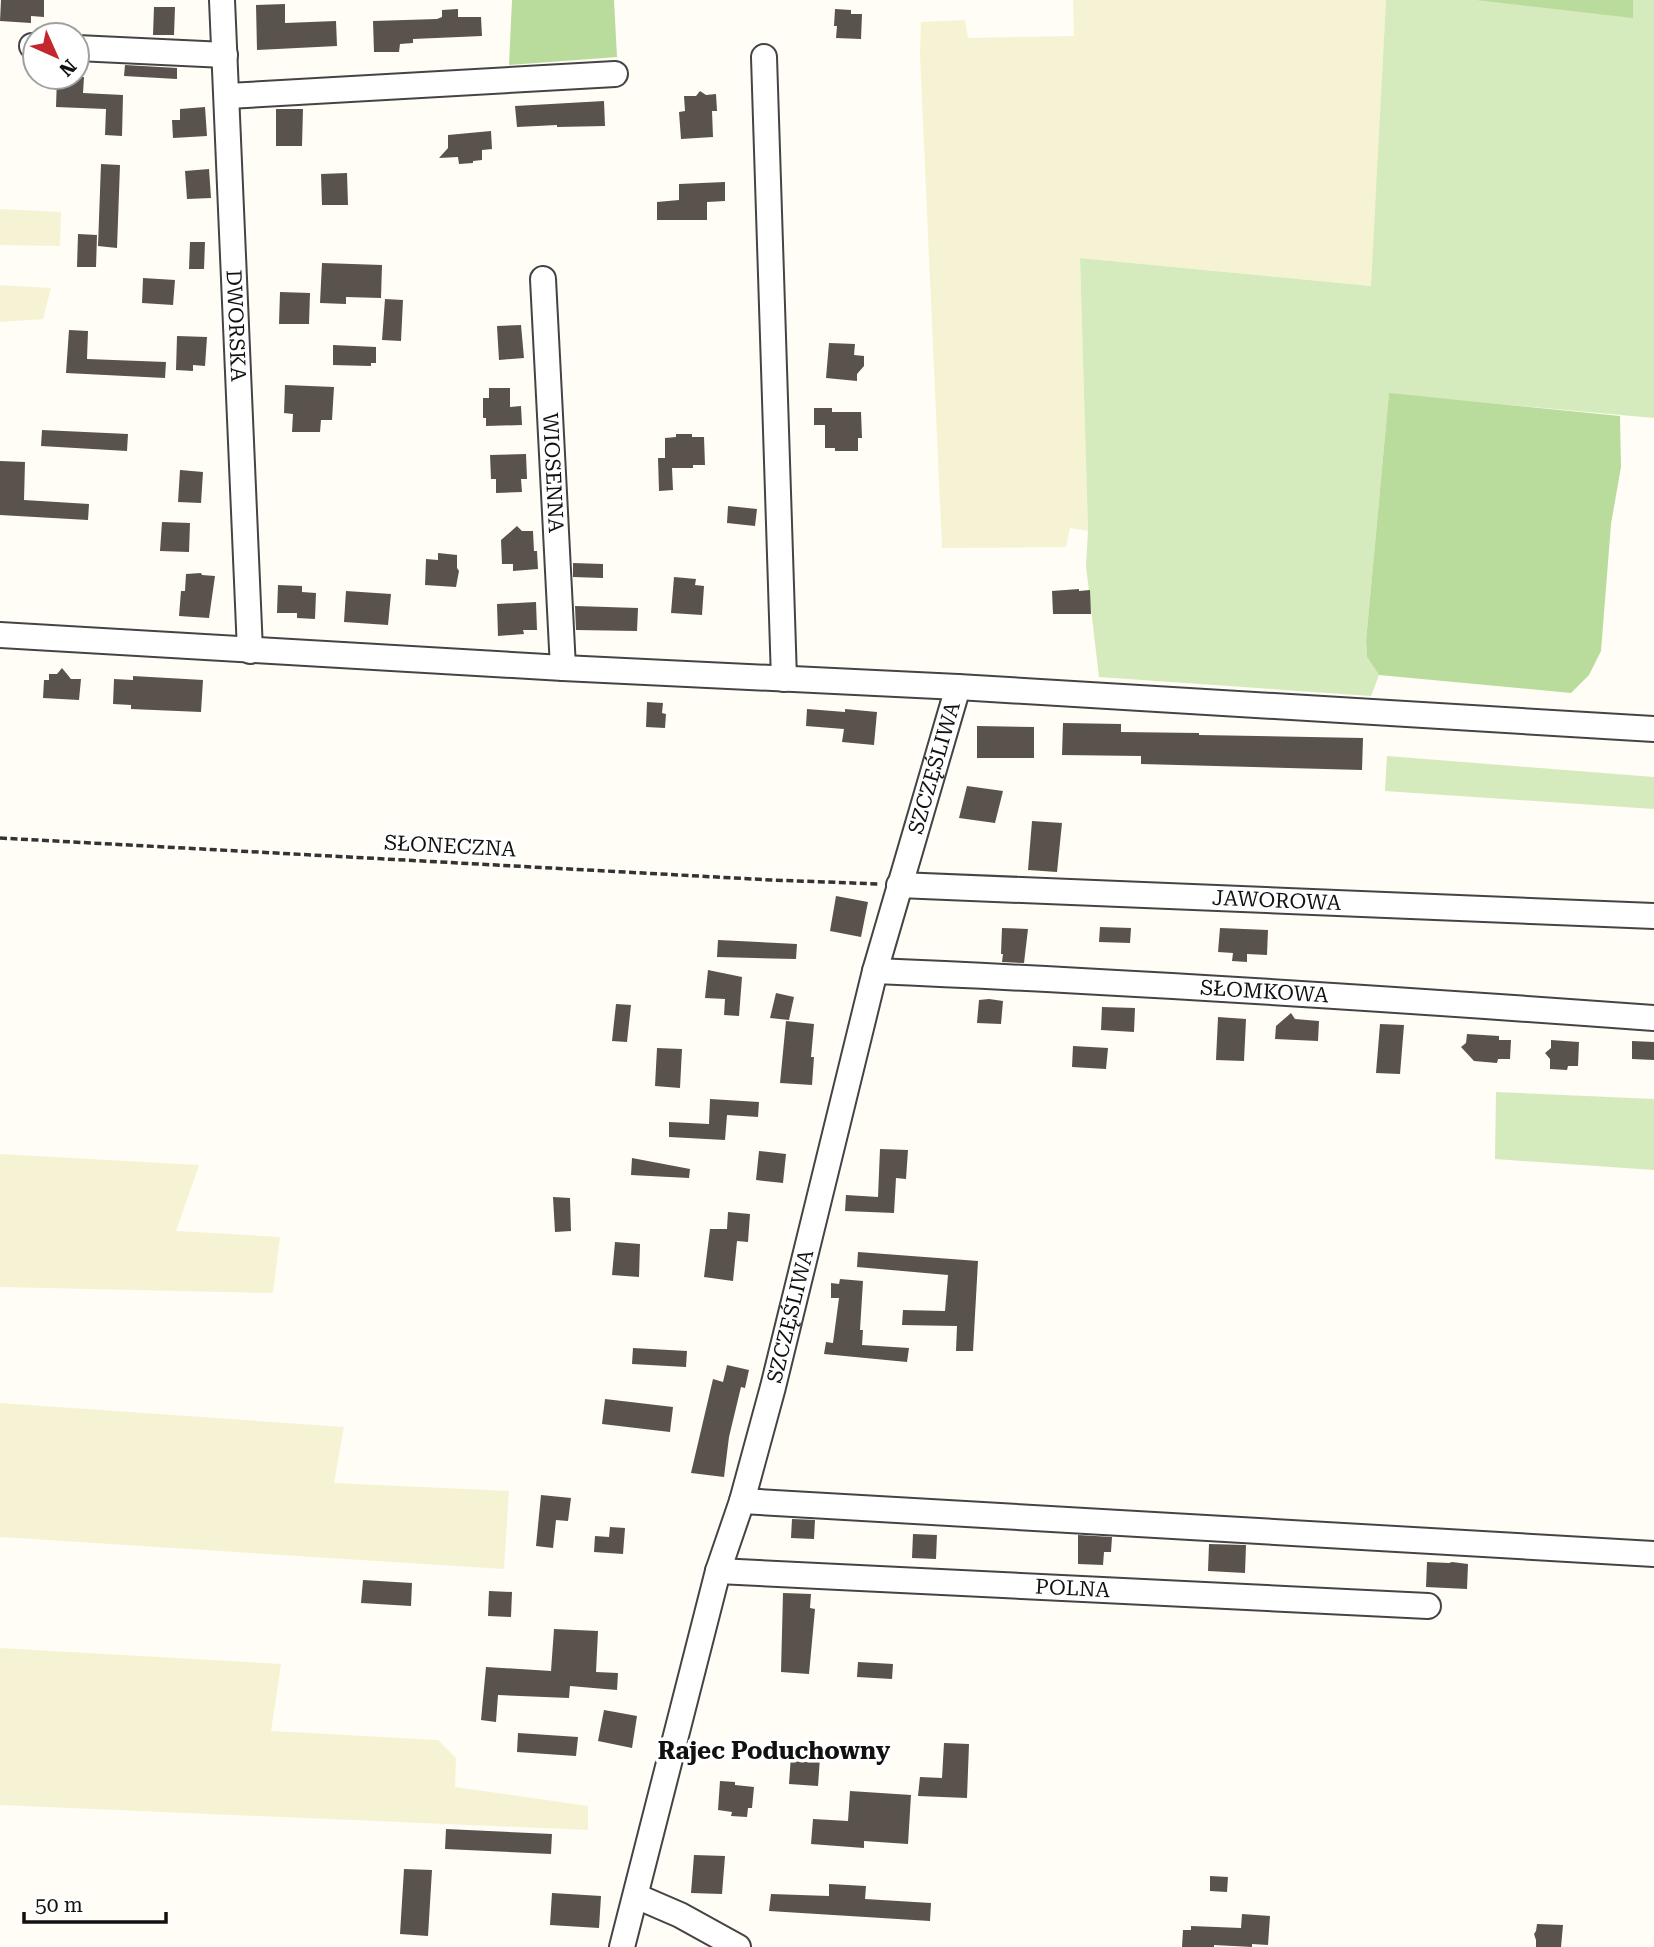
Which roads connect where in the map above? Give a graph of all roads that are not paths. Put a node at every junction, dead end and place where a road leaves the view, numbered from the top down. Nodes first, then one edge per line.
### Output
1 (222, 0) edge
2 (91, 49) edge
3 (225, 55) junction
4 (764, 57) dead end
5 (615, 74) dead end
6 (228, 96) junction
7 (543, 279) dead end
8 (0, 635) edge
9 (250, 650) junction
10 (563, 668) junction
11 (785, 679) junction
12 (958, 687) junction
13 (1654, 729) edge
14 (899, 885) junction
15 (1654, 916) edge
16 (875, 971) junction
17 (1654, 1018) edge
18 (742, 1501) junction
19 (1654, 1554) edge
20 (718, 1571) junction
21 (1428, 1606) dead end
22 (636, 1896) junction
23 (622, 1947) edge
24 (738, 1947) edge

1 - 3 street, DWORSKA
2 - 3 street
3 - 6 street, DWORSKA
4 - 11 street
5 - 6 street
6 - 9 street, DWORSKA
7 - 10 street, WIOSENNA
8 - 9 street
9 - 10 street
10 - 11 street
11 - 12 street
12 - 13 street
12 - 14 street, SZCZĘŚLIWA
14 - 15 street, JAWOROWA
14 - 16 street, SZCZĘŚLIWA
16 - 17 street, SŁOMKOWA
16 - 18 street, SZCZĘŚLIWA
18 - 19 street
18 - 20 street, SZCZĘŚLIWA
20 - 21 street, POLNA
20 - 22 street, SZCZĘŚLIWA
22 - 23 street, SZCZĘŚLIWA
22 - 24 street

